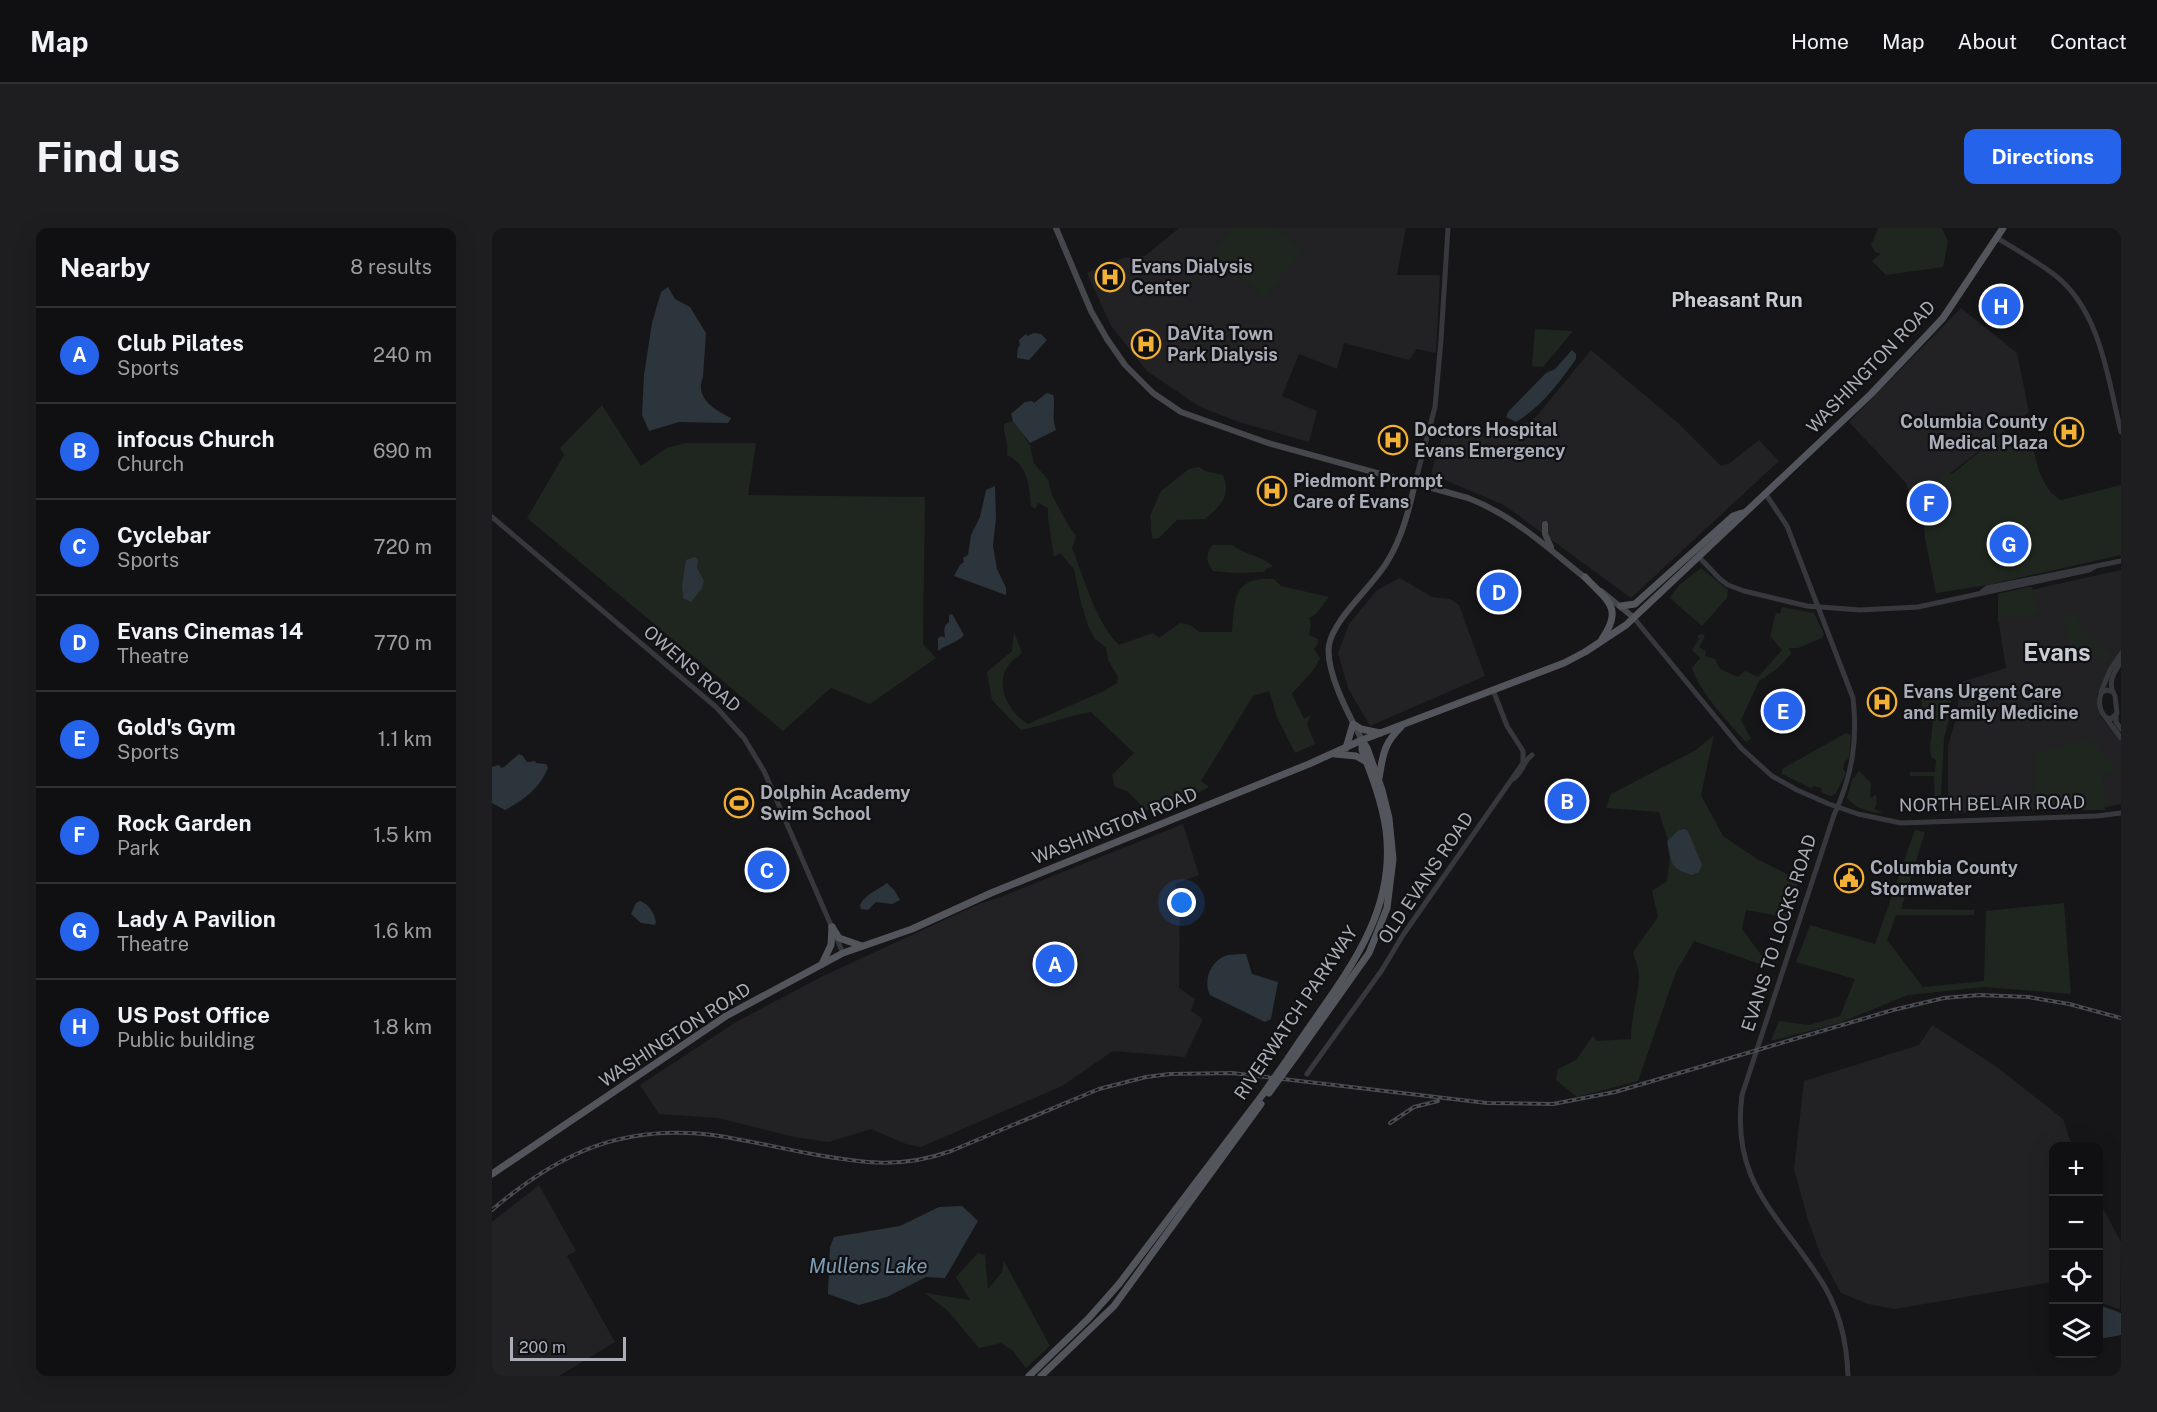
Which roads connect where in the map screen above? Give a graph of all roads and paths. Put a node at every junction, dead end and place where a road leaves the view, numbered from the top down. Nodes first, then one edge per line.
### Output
1 (1056, 228) edge
2 (1448, 228) edge
3 (2003, 228) edge
4 (1998, 238) junction
5 (2121, 432) edge
6 (1415, 483) junction
7 (1765, 493) junction
8 (1745, 512) junction
9 (492, 517) edge
10 (1545, 524) dead end
11 (1711, 543) junction
12 (1553, 550) junction
13 (1698, 556) junction
14 (2121, 561) edge
15 (1710, 569) junction
16 (1585, 577) junction
17 (1621, 606) junction
18 (1818, 607) junction
19 (1633, 617) junction
20 (1600, 643) junction
21 (2121, 654) edge
22 (2121, 662) edge
23 (1493, 690) junction
24 (2113, 692) junction
25 (2101, 694) junction
26 (2116, 715) junction
27 (2106, 718) junction
28 (1353, 724) junction
29 (1404, 724) junction
30 (2121, 729) edge
31 (1380, 733) junction
32 (2121, 738) edge
33 (1362, 740) junction
34 (1346, 748) junction
35 (1332, 754) junction
36 (1532, 755) dead end
37 (1367, 763) junction
38 (1511, 780) junction
39 (1379, 781) junction
40 (1838, 807) junction
41 (2121, 813) edge
42 (832, 927) junction
43 (865, 946) junction
44 (843, 953) junction
45 (822, 965) junction
46 (1292, 1056) junction
47 (1307, 1074) dead end
48 (1266, 1094) junction
49 (492, 1174) edge
50 (1029, 1376) edge
51 (1041, 1376) edge
52 (1848, 1376) edge

1 - 6 main road, NORTH BELAIR ROAD
2 - 6 street
3 - 4 main road, WASHINGTON ROAD
4 - 5 street
4 - 7 main road, WASHINGTON ROAD
6 - 12 main road, NORTH BELAIR ROAD
6 - 28 main road
7 - 8 main road, WASHINGTON ROAD
7 - 18 street, EVANS TO LOCKS ROAD
8 - 11 main road, WASHINGTON ROAD
8 - 17 main road, WASHINGTON ROAD
9 - 42 street, OWENS ROAD
10 - 12 main road
11 - 13 main road, WASHINGTON ROAD
11 - 15 street
12 - 16 main road, NORTH BELAIR ROAD
13 - 15 street
13 - 19 main road, WASHINGTON ROAD
14 - 18 street
15 - 18 street
16 - 17 main road, NORTH BELAIR ROAD
16 - 20 main road
17 - 19 main road, NORTH BELAIR ROAD
18 - 40 street, EVANS TO LOCKS ROAD
19 - 20 main road, WASHINGTON ROAD
19 - 40 street, NORTH BELAIR ROAD
20 - 23 main road, WASHINGTON ROAD
21 - 25 street
22 - 24 street
23 - 29 main road, WASHINGTON ROAD
23 - 38 street, OLD EVANS ROAD
24 - 25 street
24 - 26 street
25 - 27 street
26 - 27 street
26 - 30 street
27 - 32 street
28 - 31 main road
28 - 33 main road
28 - 34 main road
29 - 31 main road, WASHINGTON ROAD
29 - 39 main road
31 - 33 main road, WASHINGTON ROAD
33 - 34 main road, WASHINGTON ROAD
33 - 37 main road, RIVERWATCH PARKWAY
33 - 39 main road, RIVERWATCH PARKWAY
34 - 35 main road, WASHINGTON ROAD
35 - 37 main road
35 - 43 main road, WASHINGTON ROAD
36 - 38 street
37 - 46 main road, RIVERWATCH PARKWAY
38 - 47 street, OLD EVANS ROAD
39 - 46 main road, RIVERWATCH PARKWAY
40 - 41 street, NORTH BELAIR ROAD
40 - 52 street, EVANS TO LOCKS ROAD
42 - 43 main road
42 - 44 street, OWENS ROAD
42 - 45 main road
43 - 44 main road, WASHINGTON ROAD
44 - 45 main road, WASHINGTON ROAD
45 - 49 main road, WASHINGTON ROAD
46 - 48 main road, RIVERWATCH PARKWAY, bridge
48 - 50 main road, RIVERWATCH PARKWAY
48 - 51 main road, RIVERWATCH PARKWAY

